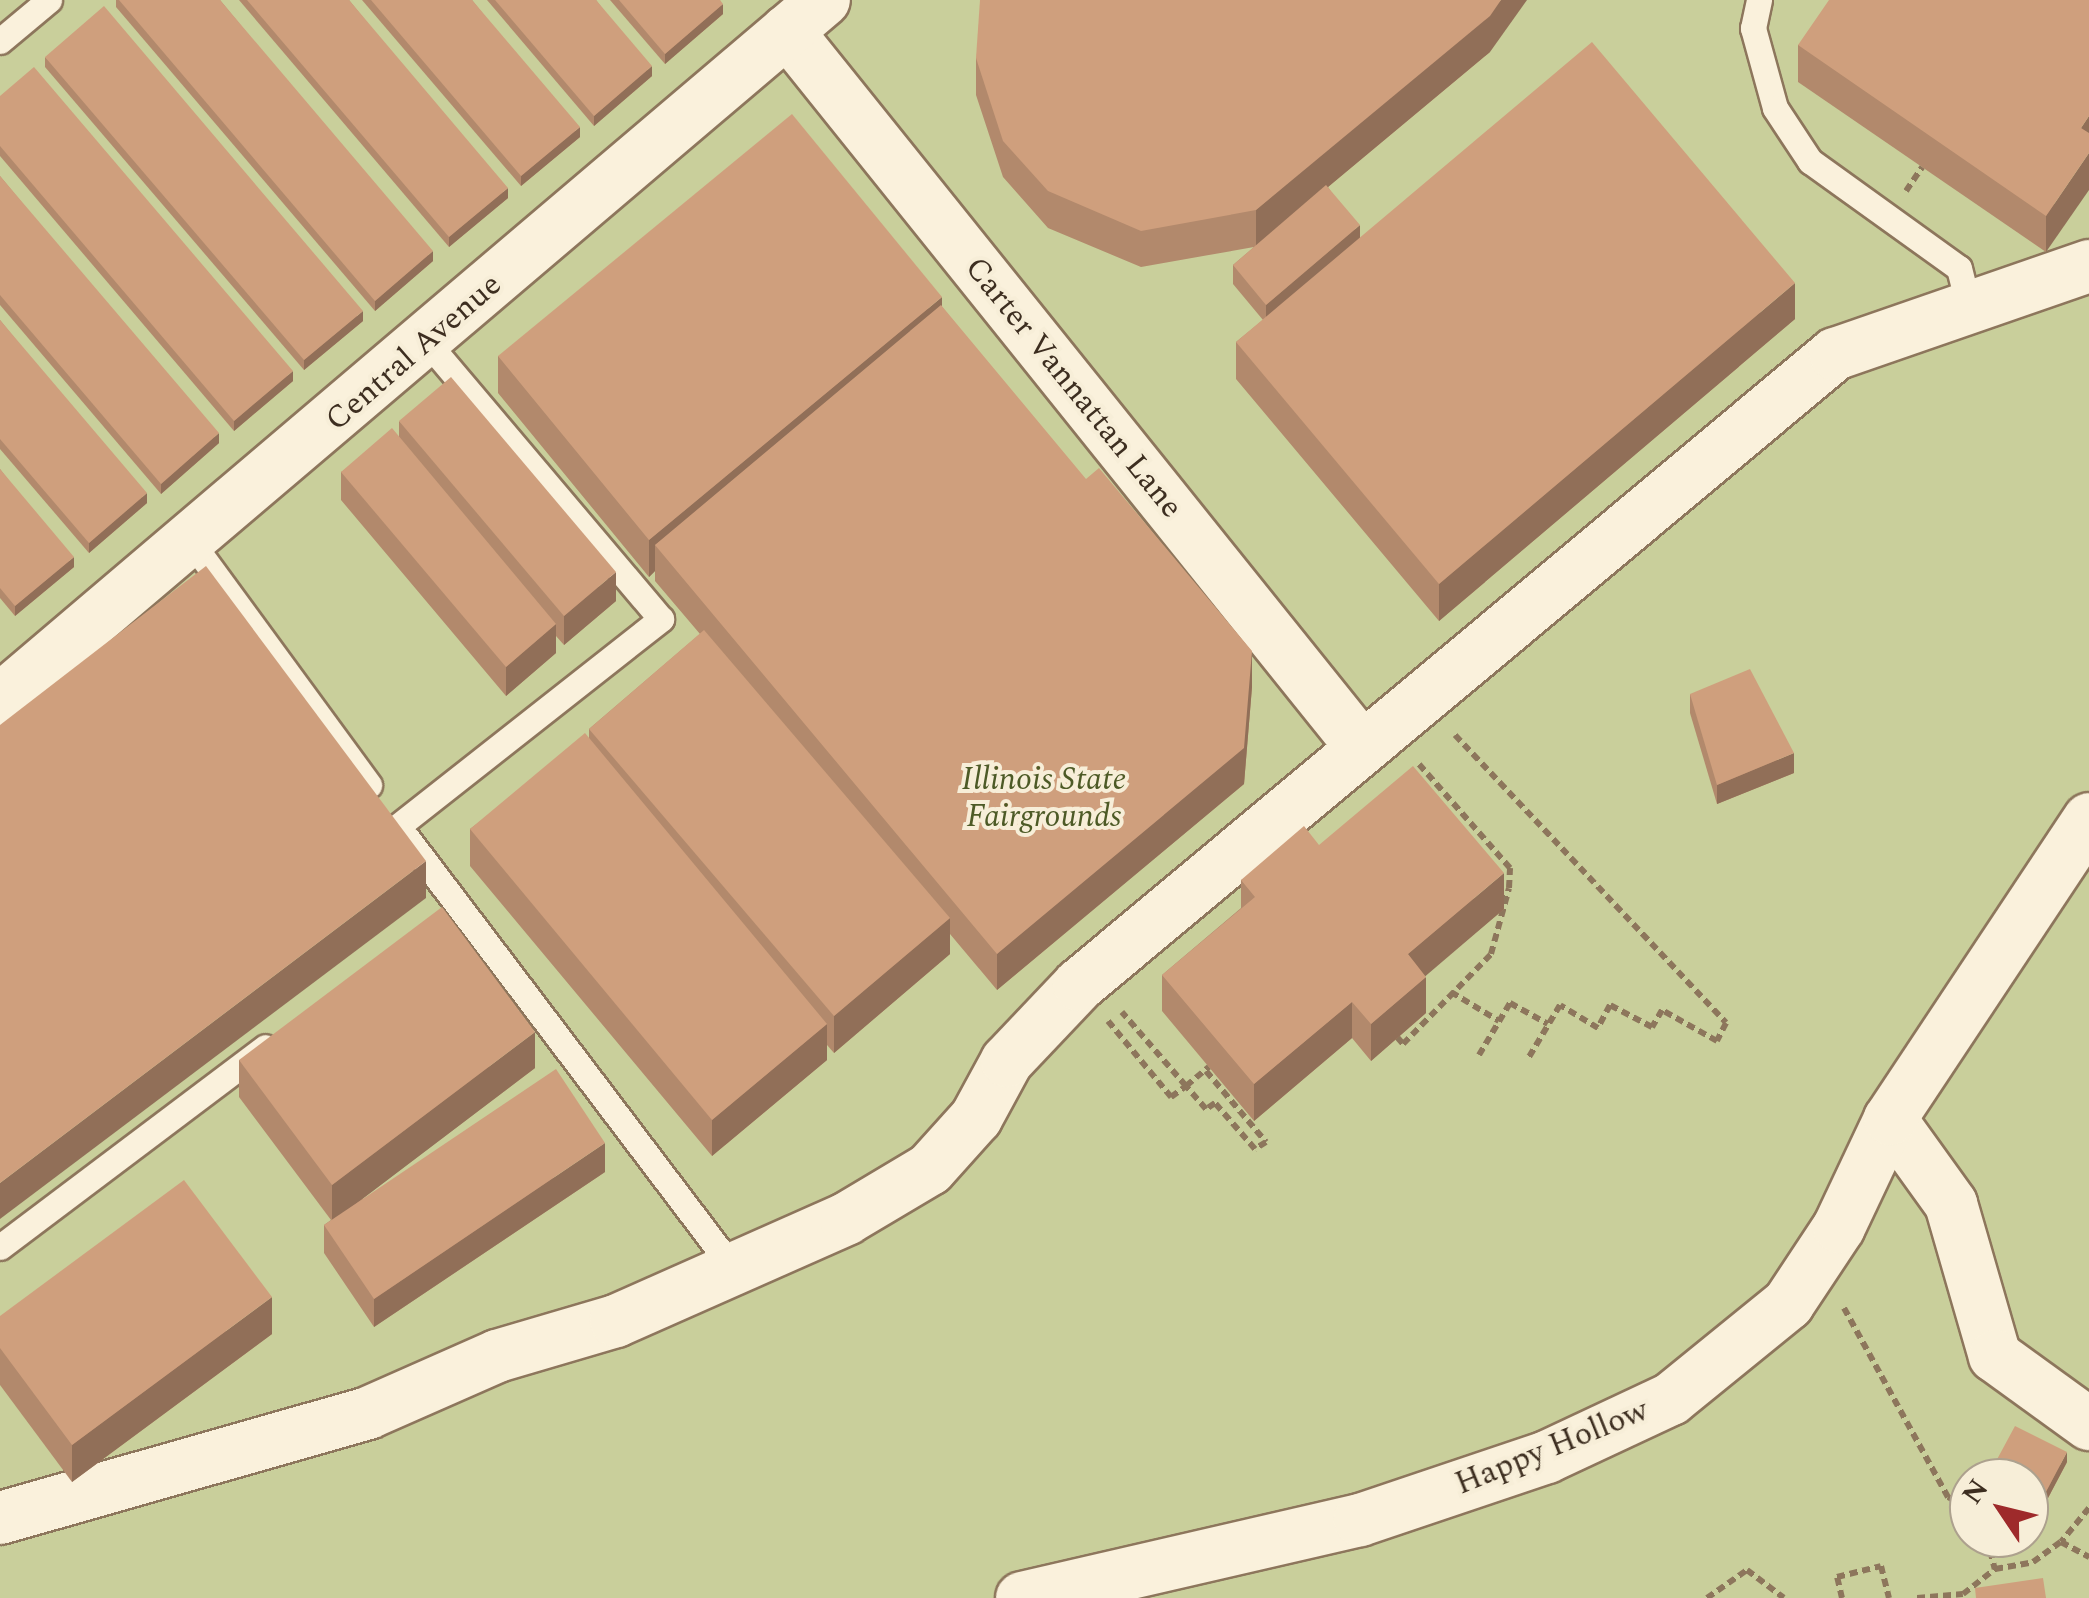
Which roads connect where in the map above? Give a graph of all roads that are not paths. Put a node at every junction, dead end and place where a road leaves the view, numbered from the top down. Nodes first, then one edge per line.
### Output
1 (49, 0) edge
2 (1759, 0) edge
3 (805, 16) edge
4 (0, 41) edge
5 (2089, 266) edge
6 (1968, 304) junction
7 (427, 342) junction
8 (192, 543) junction
9 (0, 700) edge
10 (1360, 745) junction
11 (2089, 819) edge
12 (398, 826) junction
13 (457, 903) junction
14 (426, 927) edge
15 (284, 1034) edge
16 (1890, 1120) junction
17 (0, 1246) edge
18 (732, 1267) junction
19 (2089, 1424) edge
20 (0, 1518) edge
21 (1022, 1598) edge

1 - 4 lane
2 - 6 lane
3 - 7 street, Central Avenue
3 - 10 street, Carter Vannattan Lane
5 - 6 street
6 - 10 street
7 - 8 street, Central Avenue
7 - 12 lane
8 - 9 street, Central Avenue
8 - 12 lane
10 - 18 street
11 - 16 street, Happy Hollow
12 - 13 lane
13 - 14 lane
13 - 18 lane
15 - 17 lane
16 - 19 street
16 - 21 street, Happy Hollow
18 - 20 street

